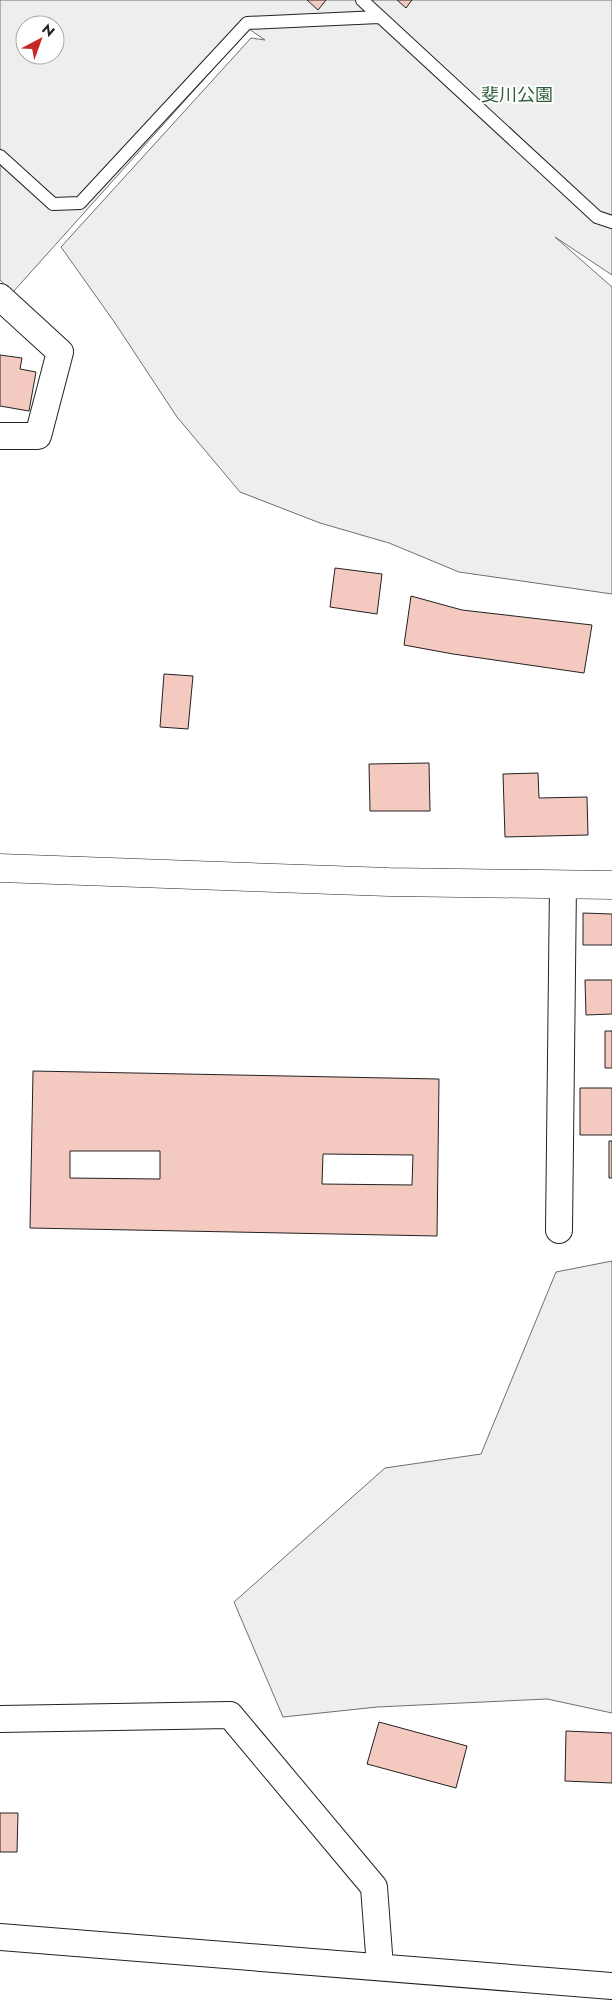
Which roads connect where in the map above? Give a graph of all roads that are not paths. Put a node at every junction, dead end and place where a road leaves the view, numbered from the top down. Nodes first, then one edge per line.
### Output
1 (362, 0) edge
2 (379, 17) junction
3 (0, 156) edge
4 (612, 222) edge
5 (0, 297) edge
6 (0, 436) edge
7 (0, 868) edge
8 (563, 884) junction
9 (612, 884) edge
10 (558, 1230) dead end
11 (0, 1719) edge
12 (0, 1937) edge
13 (380, 1967) junction
14 (612, 1986) edge

1 - 2 lane
2 - 3 lane
2 - 4 lane
5 - 6 street
7 - 8 street
8 - 9 street
8 - 10 street
11 - 13 street
12 - 13 street
13 - 14 street

